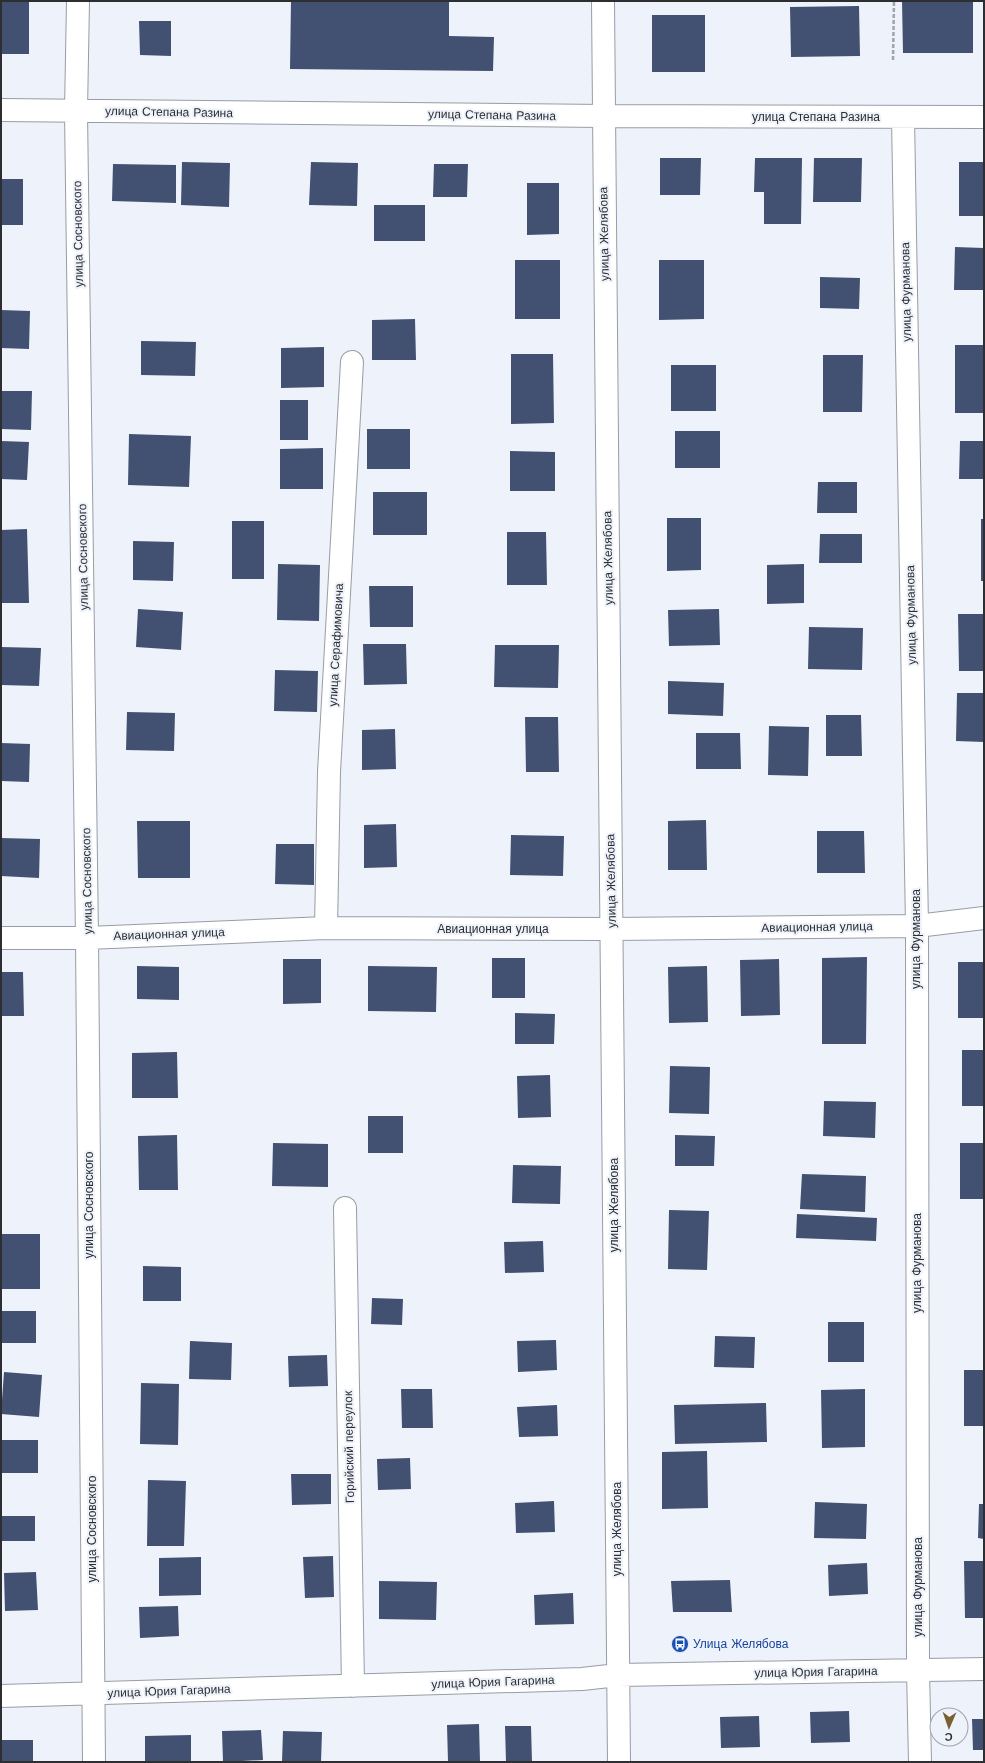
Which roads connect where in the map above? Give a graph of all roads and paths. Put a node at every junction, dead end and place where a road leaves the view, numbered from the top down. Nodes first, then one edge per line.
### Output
1 (78, 1) edge
2 (603, 1) edge
3 (894, 1) edge
4 (893, 60) dead end
5 (1, 110) edge
6 (76, 111) junction
7 (603, 116) junction
8 (903, 117) junction
9 (984, 117) edge
10 (352, 362) dead end
11 (984, 918) edge
12 (916, 926) junction
13 (326, 928) junction
14 (612, 929) junction
15 (1, 938) edge
16 (87, 938) junction
17 (345, 1208) dead end
18 (918, 1670) junction
19 (984, 1670) edge
20 (618, 1675) junction
21 (353, 1686) junction
22 (93, 1694) junction
23 (1, 1696) edge
24 (94, 1762) edge
25 (619, 1762) edge
26 (920, 1762) edge

1 - 6 street, улица Сосновского
2 - 7 street, улица Желябова
3 - 4 path
5 - 6 street, улица Степана Разина
6 - 7 street, улица Степана Разина
6 - 16 street, улица Сосновского
7 - 8 street, улица Степана Разина
7 - 14 street, улица Желябова
8 - 9 street, улица Степана Разина
8 - 12 street, улица Фурманова
10 - 13 street, улица Серафимовича
11 - 12 street, Авиационная улица
12 - 14 street, Авиационная улица
12 - 18 street, улица Фурманова
13 - 14 street, Авиационная улица
13 - 16 street, Авиационная улица
14 - 20 street, улица Желябова
15 - 16 street, Авиационная улица
16 - 22 street, улица Сосновского
17 - 21 street, Горийский переулок
18 - 19 street, улица Юрия Гагарина
18 - 20 street, улица Юрия Гагарина
18 - 26 street, улица Фурманова
20 - 21 street, улица Юрия Гагарина
20 - 25 street, улица Желябова
21 - 22 street, улица Юрия Гагарина
22 - 23 street, улица Юрия Гагарина
22 - 24 street, улица Сосновского

